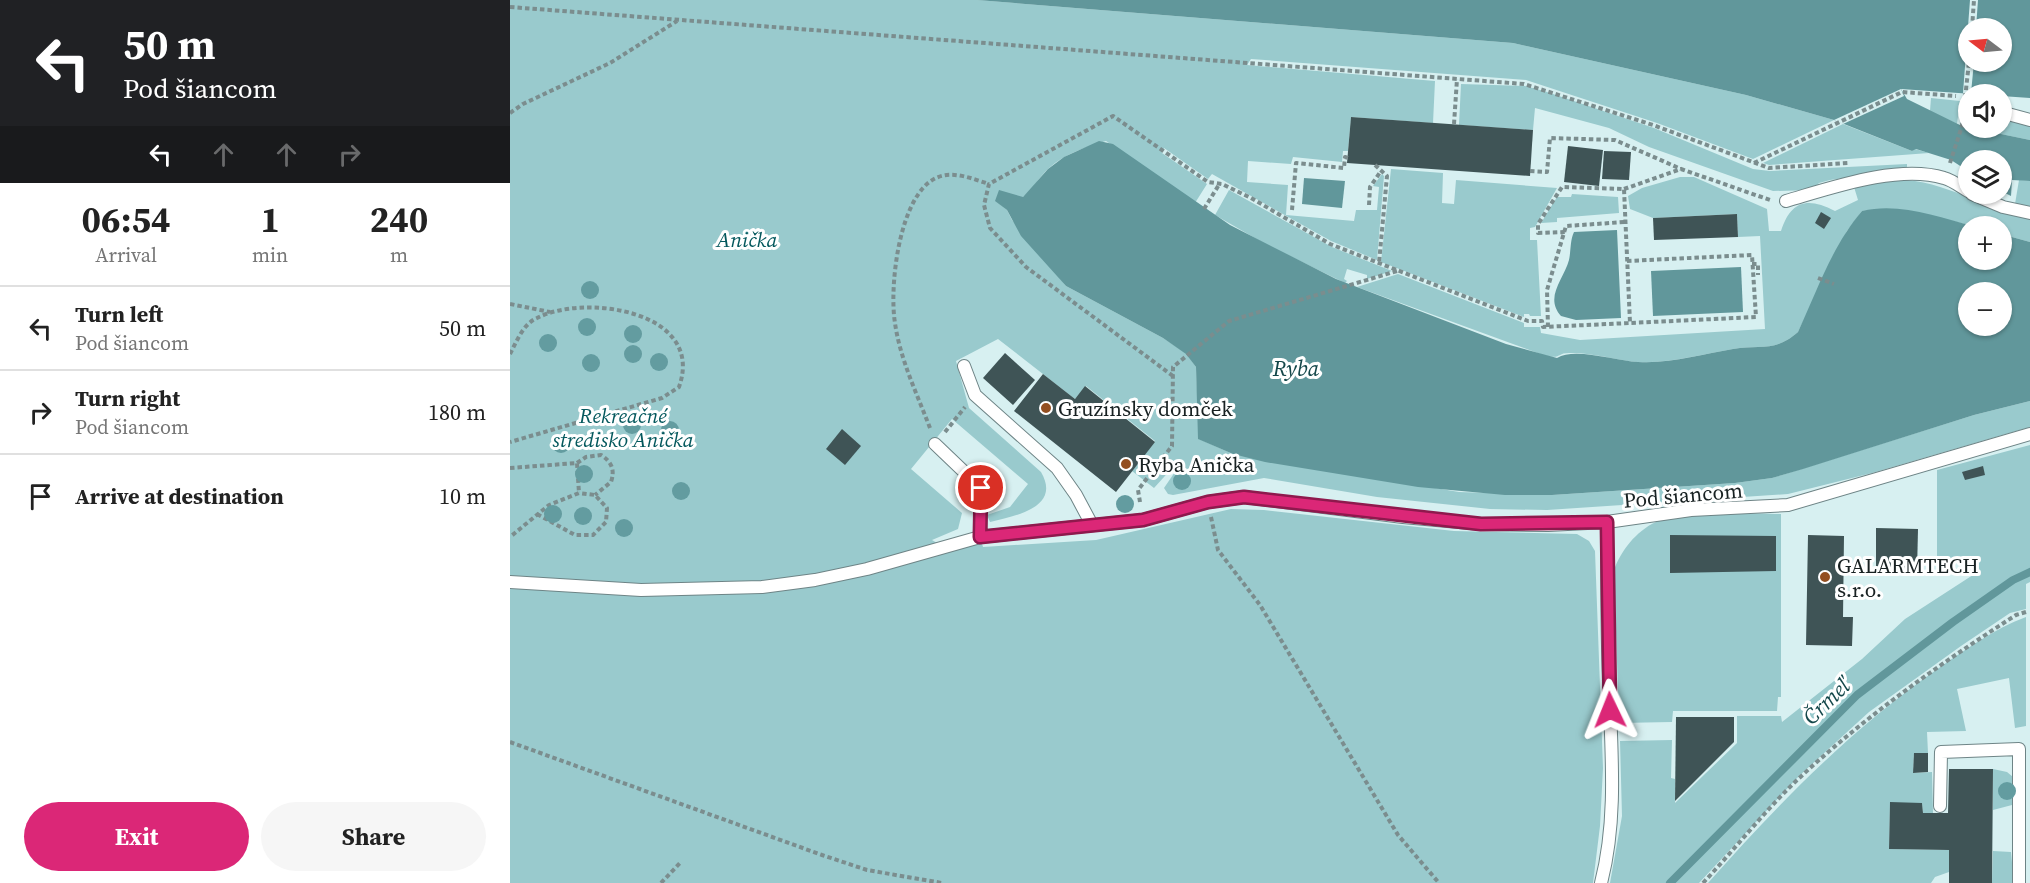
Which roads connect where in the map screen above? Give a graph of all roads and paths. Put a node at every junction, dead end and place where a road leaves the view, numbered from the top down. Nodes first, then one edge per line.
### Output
1 (1974, 0) edge
2 (510, 7) edge
3 (1973, 18) edge
4 (678, 20) junction
5 (1968, 72) edge
6 (1457, 79) junction
7 (1956, 96) dead end
8 (510, 113) edge
9 (2012, 115) edge
10 (2030, 120) edge
11 (1454, 124) dead end
12 (1348, 158) dead end
13 (1951, 160) dead end
14 (1753, 163) junction
15 (1852, 163) dead end
16 (1375, 165) dead end
17 (1681, 169) junction
18 (1381, 171) junction
19 (1530, 171) dead end
20 (1220, 183) junction
21 (989, 184) junction
22 (1958, 185) edge
23 (1624, 189) junction
24 (1786, 201) joint
25 (1996, 204) edge
26 (1368, 205) dead end
27 (1204, 209) dead end
28 (1292, 210) dead end
29 (2030, 213) edge
30 (1625, 222) junction
31 (1565, 232) junction
32 (1627, 261) junction
33 (1378, 263) junction
34 (1752, 264) junction
35 (1398, 271) junction
36 (1758, 275) dead end
37 (1818, 278) dead end
38 (1834, 284) dead end
39 (510, 304) edge
40 (552, 312) junction
41 (1630, 323) junction
42 (1548, 327) junction
43 (510, 354) edge
44 (964, 366) dead end
45 (1173, 376) junction
46 (966, 405) dead end
47 (955, 421) dead end
48 (931, 431) dead end
49 (2030, 434) edge
50 (510, 442) edge
51 (935, 444) dead end
52 (577, 462) junction
53 (510, 468) edge
54 (579, 492) junction
55 (595, 495) junction
56 (1208, 502) junction
57 (537, 514) junction
58 (1143, 520) junction
59 (1607, 522) junction
60 (1092, 525) junction
61 (510, 537) edge
62 (980, 537) junction
63 (510, 582) edge
64 (2026, 612) dead end
65 (510, 742) edge
66 (1940, 806) dead end
67 (680, 862) dead end
68 (661, 883) edge
69 (942, 883) edge
70 (1439, 883) edge
71 (1601, 883) edge
72 (1703, 883) edge
73 (2019, 883) edge

1 - 3 path
2 - 4 path
4 - 6 path
4 - 8 path
5 - 13 path
6 - 11 path
6 - 14 path
7 - 14 path
9 - 10 lane
12 - 28 path
14 - 15 path
16 - 18 path
17 - 19 path
17 - 23 path
17 - 24 path
18 - 26 path
18 - 33 path
20 - 21 path
20 - 27 path
20 - 33 path
21 - 45 path
21 - 48 path
22 - 24 lane
23 - 30 path
23 - 31 path
25 - 29 lane
30 - 31 path
30 - 32 path
31 - 42 path
32 - 34 path
32 - 41 path
33 - 35 path
34 - 36 path
34 - 41 path
35 - 42 path
35 - 45 path
37 - 38 path
39 - 40 path
40 - 43 path
40 - 50 path
41 - 42 path
44 - 60 lane
45 - 58 path
46 - 47 path
49 - 59 lane, Pod šiancom
51 - 62 lane
52 - 53 path
52 - 54 path
52 - 55 path
54 - 55 path
54 - 57 path
55 - 57 path
56 - 58 lane, Pod šiancom
56 - 59 lane, Pod šiancom
56 - 70 path
57 - 61 path
58 - 60 lane, Pod šiancom
59 - 71 lane
60 - 62 lane, Pod šiancom
62 - 63 lane, Pod šiancom
64 - 72 path
65 - 69 path
66 - 73 lane
67 - 68 path

